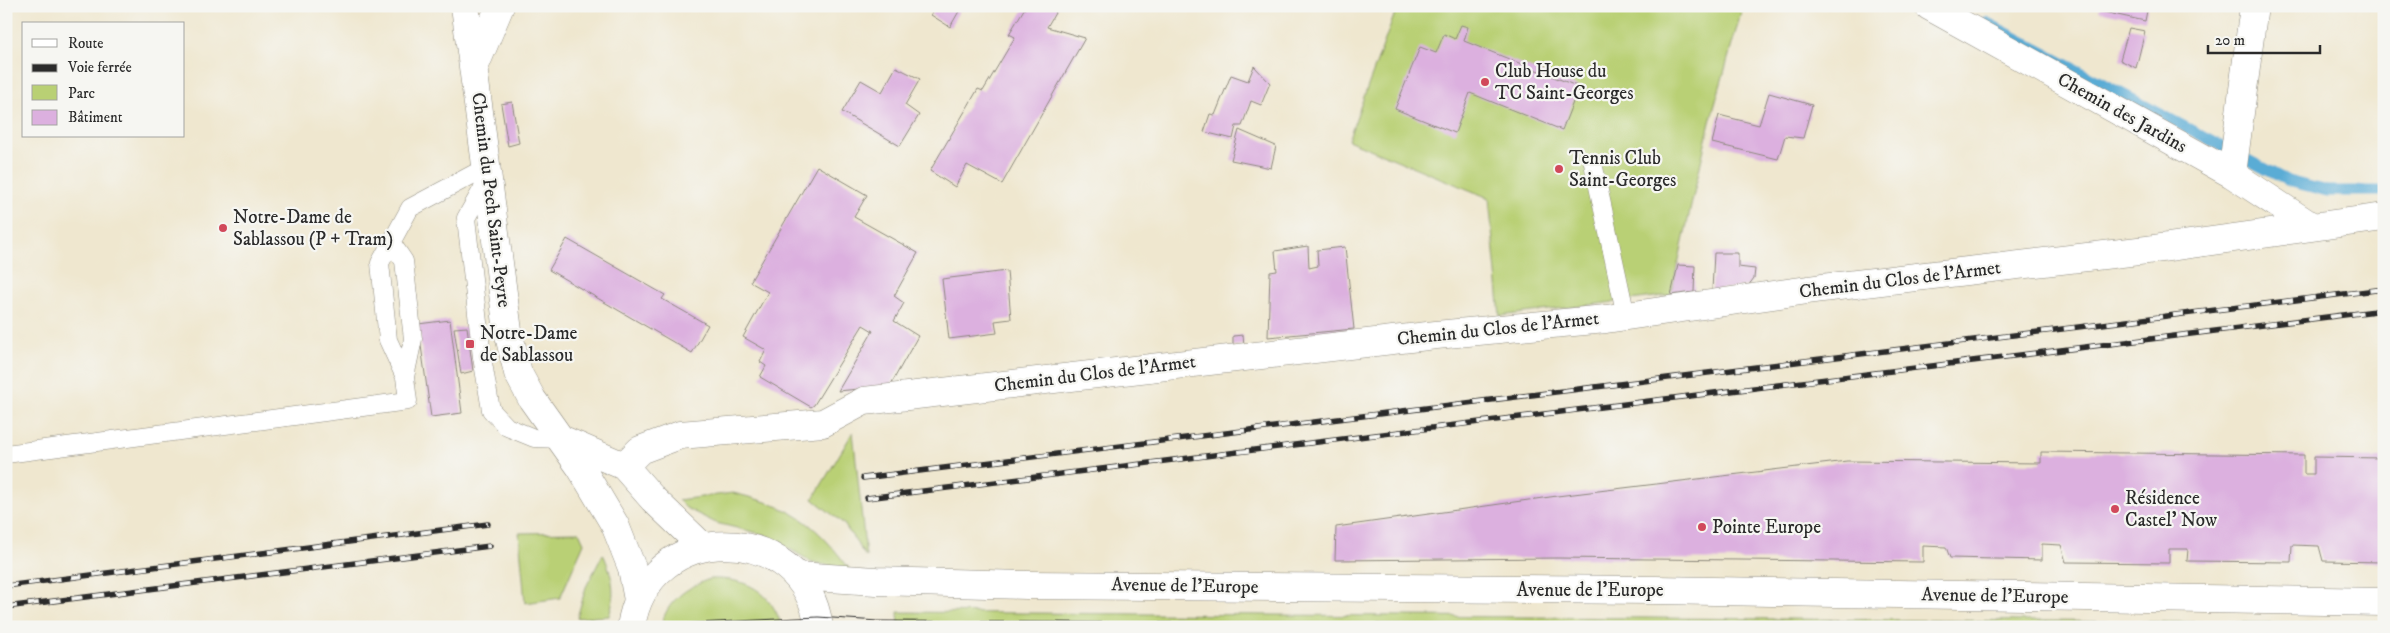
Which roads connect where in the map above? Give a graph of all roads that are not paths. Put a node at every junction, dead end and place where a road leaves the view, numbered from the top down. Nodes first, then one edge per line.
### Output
1 (465, 6) edge
2 (500, 6) edge
3 (1929, 6) edge
4 (2254, 6) edge
5 (474, 68) junction
6 (1592, 163) dead end
7 (2232, 174) junction
8 (486, 175) junction
9 (2384, 217) edge
10 (2311, 226) junction
11 (391, 242) junction
12 (1626, 316) junction
13 (405, 377) junction
14 (561, 439) junction
15 (6, 454) edge
16 (624, 466) junction
17 (702, 546) junction
18 (797, 576) junction
19 (638, 600) junction
20 (2384, 602) edge
21 (630, 627) edge
22 (819, 627) edge

1 - 5 main road, Chemin du Pech Saint-Peyre
2 - 5 main road, Chemin du Pech Saint-Peyre
3 - 7 main road, Chemin des Jardins
4 - 7 main road
5 - 8 main road, Chemin du Pech Saint-Peyre
6 - 12 lane
7 - 10 main road, Chemin des Jardins
8 - 11 lane
8 - 14 main road, Chemin du Pech Saint-Peyre
8 - 14 lane
9 - 10 main road, Chemin du Clos de l'Armet
10 - 12 main road, Chemin du Clos de l'Armet
11 - 13 lane
11 - 13 lane
12 - 16 main road, Chemin du Clos de l'Armet
13 - 15 lane
14 - 16 main road
14 - 19 main road, Chemin du Pech Saint-Peyre
16 - 17 main road
17 - 18 main road
17 - 19 main road
18 - 20 main road, Avenue de l'Europe
18 - 22 main road
19 - 21 main road

